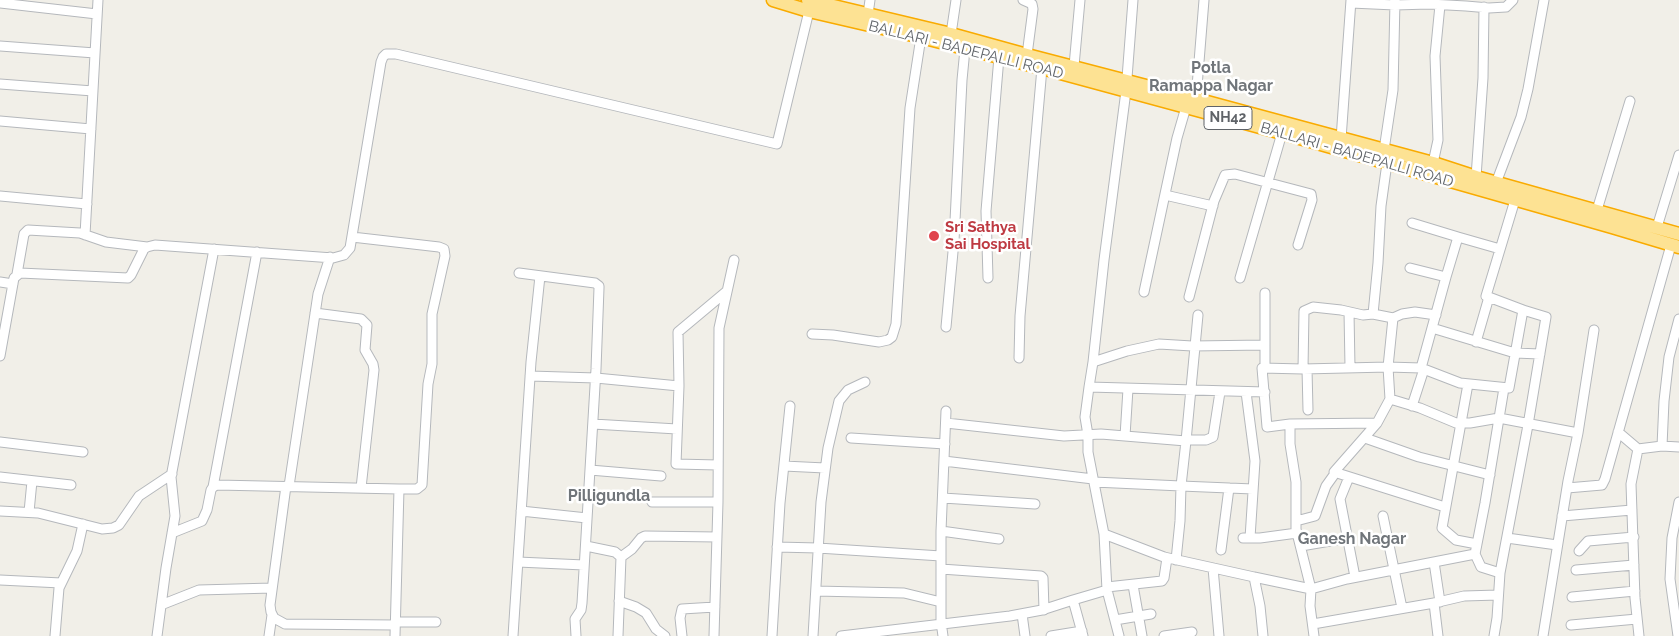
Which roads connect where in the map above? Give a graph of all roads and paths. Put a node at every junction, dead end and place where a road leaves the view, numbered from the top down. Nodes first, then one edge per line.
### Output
1 (98, 0) edge
2 (773, 0) edge
3 (870, 0) edge
4 (956, 0) edge
5 (1024, 0) edge
6 (1080, 0) edge
7 (1133, 0) edge
8 (1204, 0) edge
9 (1513, 0) edge
10 (1544, 0) edge
11 (1351, 1) edge
12 (1421, 2) edge
13 (0, 3) edge
14 (810, 3) edge
15 (1395, 3) edge
16 (1466, 3) edge
17 (38, 4) edge
18 (840, 4) edge
19 (1440, 5) junction
20 (1484, 8) junction
21 (97, 14) junction
22 (868, 14) junction
23 (951, 34) junction
24 (921, 37) junction
25 (0, 46) edge
26 (965, 49) junction
27 (95, 53) junction
28 (1027, 55) junction
29 (999, 57) junction
30 (1074, 66) junction
31 (1042, 68) junction
32 (0, 84) edge
33 (1127, 86) junction
34 (93, 91) junction
35 (1630, 101) dead end
36 (1191, 103) junction
37 (0, 121) edge
38 (91, 129) junction
39 (1282, 133) junction
40 (1341, 139) junction
41 (1679, 155) edge
42 (1386, 156) junction
43 (1433, 163) junction
44 (1476, 177) junction
45 (1268, 183) junction
46 (1496, 183) junction
47 (1165, 195) junction
48 (0, 196) edge
49 (1515, 200) junction
50 (87, 204) junction
51 (1213, 206) junction
52 (1596, 210) junction
53 (1412, 223) dead end
54 (1679, 234) edge
55 (85, 235) junction
56 (1458, 237) junction
57 (352, 238) junction
58 (1666, 238) edge
59 (1298, 245) dead end
60 (147, 247) junction
61 (214, 249) junction
62 (1500, 249) junction
63 (257, 252) junction
64 (330, 258) junction
65 (734, 260) dead end
66 (1410, 268) dead end
67 (519, 273) dead end
68 (17, 274) junction
69 (540, 276) junction
70 (1446, 277) junction
71 (988, 278) dead end
72 (1240, 278) dead end
73 (0, 282) edge
74 (12, 284) junction
75 (727, 291) junction
76 (1144, 292) dead end
77 (1265, 293) dead end
78 (1189, 296) dead end
79 (1489, 297) junction
80 (1523, 310) junction
81 (1349, 312) junction
82 (315, 313) junction
83 (1373, 314) junction
84 (1198, 315) dead end
85 (1436, 315) junction
86 (1393, 318) junction
87 (1679, 318) edge
88 (946, 327) dead end
89 (1432, 328) junction
90 (1594, 330) dead end
91 (812, 334) dead end
92 (1476, 342) junction
93 (1265, 344) junction
94 (1194, 346) junction
95 (1515, 353) junction
96 (1540, 354) junction
97 (0, 356) edge
98 (1019, 358) dead end
99 (1094, 362) junction
100 (1388, 367) junction
101 (1265, 368) junction
102 (1350, 368) junction
103 (1423, 368) junction
104 (1305, 369) junction
105 (530, 376) junction
106 (596, 378) junction
107 (865, 382) dead end
108 (1468, 384) junction
109 (679, 386) junction
110 (1088, 387) junction
111 (1504, 388) junction
112 (1128, 389) junction
113 (1190, 391) junction
114 (1220, 392) junction
115 (1246, 392) junction
116 (1265, 392) junction
117 (1390, 399) junction
118 (790, 406) dead end
119 (1412, 406) junction
120 (1308, 410) dead end
121 (946, 411) dead end
122 (1499, 418) junction
123 (946, 423) junction
124 (1377, 423) junction
125 (1460, 423) junction
126 (592, 424) junction
127 (1290, 424) junction
128 (1528, 425) junction
129 (677, 429) junction
130 (1618, 432) junction
131 (1578, 433) junction
132 (1088, 435) junction
133 (1125, 436) junction
134 (851, 438) dead end
135 (1365, 438) junction
136 (1186, 440) junction
137 (0, 442) edge
138 (945, 444) junction
139 (1662, 446) junction
140 (1679, 447) edge
141 (1638, 448) junction
142 (83, 452) dead end
143 (944, 461) junction
144 (718, 465) junction
145 (784, 466) junction
146 (1453, 466) junction
147 (825, 468) junction
148 (590, 470) junction
149 (1336, 472) junction
150 (172, 474) junction
151 (1490, 475) junction
152 (661, 476) dead end
153 (1349, 476) junction
154 (0, 477) edge
155 (32, 481) junction
156 (1094, 481) junction
157 (72, 486) dead end
158 (288, 486) junction
159 (1181, 486) junction
160 (213, 487) junction
161 (361, 488) junction
162 (1229, 488) junction
163 (1567, 488) junction
164 (399, 489) junction
165 (1253, 489) junction
166 (943, 498) junction
167 (652, 502) dead end
168 (718, 502) junction
169 (1679, 502) edge
170 (1035, 504) dead end
171 (1446, 507) junction
172 (1632, 510) junction
173 (0, 511) edge
174 (521, 511) junction
175 (29, 512) junction
176 (1383, 516) dead end
177 (1562, 516) junction
178 (587, 518) junction
179 (1296, 521) junction
180 (83, 524) junction
181 (942, 531) junction
182 (1298, 533) junction
183 (172, 534) junction
184 (1104, 534) junction
185 (717, 537) junction
186 (1634, 537) junction
187 (1348, 538) junction
188 (1507, 538) junction
189 (999, 539) dead end
190 (1477, 544) junction
191 (1558, 544) junction
192 (586, 546) junction
193 (1301, 546) junction
194 (777, 547) junction
195 (818, 548) junction
196 (1221, 550) dead end
197 (1579, 551) dead end
198 (1475, 554) junction
199 (941, 556) junction
200 (621, 557) junction
201 (1171, 559) junction
202 (518, 562) junction
203 (1434, 562) junction
204 (584, 565) junction
205 (1634, 565) junction
206 (1213, 568) junction
207 (941, 569) junction
208 (1394, 570) junction
209 (1576, 570) dead end
210 (1500, 573) junction
211 (1254, 577) junction
212 (1355, 577) junction
213 (0, 580) edge
214 (61, 583) junction
215 (1133, 585) junction
216 (272, 588) junction
217 (1107, 589) junction
218 (1311, 589) junction
219 (816, 591) junction
220 (1635, 591) junction
221 (1498, 595) junction
222 (1572, 597) dead end
223 (1073, 600) junction
224 (619, 601) junction
225 (941, 602) junction
226 (1437, 602) junction
227 (161, 605) junction
228 (715, 607) junction
229 (1402, 608) junction
230 (1044, 610) junction
231 (1022, 614) junction
232 (1152, 614) dead end
233 (272, 615) junction
234 (1138, 616) junction
235 (1638, 619) junction
236 (1115, 620) junction
237 (436, 622) dead end
238 (395, 623) junction
239 (941, 624) junction
240 (1313, 624) junction
241 (1571, 625) dead end
242 (1192, 632) dead end
243 (1083, 633) edge
244 (870, 634) edge
245 (1180, 634) edge
246 (54, 636) edge
247 (157, 636) edge
248 (269, 636) edge
249 (395, 636) edge
250 (513, 636) edge
251 (576, 636) edge
252 (618, 636) edge
253 (664, 636) edge
254 (682, 636) edge
255 (714, 636) edge
256 (772, 636) edge
257 (813, 636) edge
258 (841, 636) edge
259 (943, 636) edge
260 (1025, 636) edge
261 (1051, 636) edge
262 (1119, 636) edge
263 (1142, 636) edge
264 (1164, 636) edge
265 (1219, 636) edge
266 (1263, 636) edge
267 (1314, 636) edge
268 (1438, 636) edge
269 (1494, 636) edge
270 (1543, 636) edge
271 (1639, 636) edge
272 (1678, 636) edge

1 - 21 street
2 - 14 highway, BALLARI - BADEPALLI ROAD / NH42
3 - 22 street
4 - 23 street
5 - 28 street
6 - 30 street
7 - 33 street
8 - 36 street
9 - 20 street
10 - 46 street
11 - 15 street
11 - 40 street
12 - 15 street
12 - 19 street
13 - 17 street
14 - 18 highway, BALLARI - BADEPALLI ROAD / NH42
14 - 24 highway, BALLARI - BADEPALLI ROAD / NH42
14 - 57 street
15 - 42 street
16 - 19 street
16 - 20 street
17 - 21 street
18 - 22 highway, BALLARI - BADEPALLI ROAD / NH42
19 - 43 street
20 - 44 street
21 - 27 street
22 - 23 highway, BALLARI - BADEPALLI ROAD / NH42
23 - 28 highway, BALLARI - BADEPALLI ROAD / NH42
24 - 26 highway, BALLARI - BADEPALLI ROAD / NH42
24 - 91 street
25 - 27 street
26 - 29 highway, BALLARI - BADEPALLI ROAD / NH42
26 - 88 street
27 - 34 street
28 - 30 highway, BALLARI - BADEPALLI ROAD / NH42
29 - 31 highway, BALLARI - BADEPALLI ROAD / NH42
29 - 71 street
30 - 33 highway, BALLARI - BADEPALLI ROAD / NH42
31 - 33 highway, BALLARI - BADEPALLI ROAD / NH42
31 - 98 street
32 - 34 street
33 - 36 highway, BALLARI - BADEPALLI ROAD / NH42
33 - 99 street
34 - 38 street
35 - 52 street
36 - 39 highway, BALLARI - BADEPALLI ROAD / NH42
36 - 40 highway, BALLARI - BADEPALLI ROAD / NH42
36 - 47 street
37 - 38 street
38 - 50 street
39 - 42 highway, BALLARI - BADEPALLI ROAD / NH42
39 - 45 street
40 - 42 highway, BALLARI - BADEPALLI ROAD / NH42
41 - 58 street
42 - 43 highway, BALLARI - BADEPALLI ROAD / NH42
42 - 49 highway, BALLARI - BADEPALLI ROAD / NH42
42 - 83 street
43 - 44 highway, BALLARI - BADEPALLI ROAD / NH42
44 - 46 highway, BALLARI - BADEPALLI ROAD / NH42
45 - 51 street
45 - 59 street
45 - 72 street
46 - 52 highway, BALLARI - BADEPALLI ROAD / NH42
47 - 51 street
47 - 76 street
48 - 50 street
49 - 58 highway, BALLARI - BADEPALLI ROAD / NH42
49 - 62 street
50 - 55 street
51 - 78 street
52 - 58 highway, BALLARI - BADEPALLI ROAD / NH42
53 - 56 street
54 - 58 highway, BALLARI - BADEPALLI ROAD / NH42
55 - 60 street
55 - 68 street
56 - 62 street
56 - 70 street
57 - 64 street
57 - 164 street
58 - 130 street
60 - 61 street
60 - 68 street
61 - 63 street
61 - 150 street
62 - 79 street
63 - 64 street
63 - 160 street
64 - 82 street
65 - 75 street
66 - 70 street
67 - 69 street
68 - 74 street
69 - 105 street
69 - 106 street
70 - 85 street
73 - 74 street
74 - 97 street
75 - 109 street
75 - 144 street
77 - 93 street
79 - 80 street
79 - 92 street
80 - 95 street
80 - 96 street
81 - 83 street
81 - 102 street
81 - 104 street
82 - 158 street
82 - 161 street
83 - 86 street
84 - 94 street
85 - 86 street
85 - 89 street
86 - 100 street
87 - 139 street
89 - 92 street
89 - 103 street
90 - 131 street
92 - 95 street
93 - 94 street
93 - 101 street
94 - 99 street
94 - 113 street
95 - 96 street
95 - 111 street
96 - 128 street
99 - 110 street
100 - 102 street
100 - 103 street
100 - 117 street
101 - 104 street
101 - 116 street
102 - 104 street
103 - 108 street
103 - 119 street
104 - 120 street
105 - 106 street
105 - 174 street
106 - 109 street
106 - 126 street
107 - 147 street
108 - 111 street
108 - 125 street
109 - 129 street
110 - 112 street
110 - 132 street
111 - 122 street
112 - 113 street
112 - 133 street
113 - 114 street
113 - 136 street
114 - 115 street
114 - 136 street
115 - 116 street
115 - 165 street
116 - 127 street
117 - 119 street
117 - 124 street
118 - 145 street
119 - 125 street
121 - 123 street
122 - 125 street
122 - 128 street
122 - 151 street
123 - 132 street
123 - 138 street
124 - 127 street
124 - 135 street
125 - 146 street
126 - 129 street
126 - 148 street
127 - 179 street
128 - 131 street
128 - 188 street
129 - 144 street
130 - 141 street
130 - 163 street
131 - 163 street
132 - 133 street
132 - 156 street
133 - 136 street
134 - 138 street
135 - 146 street
135 - 149 street
136 - 159 street
137 - 142 street
138 - 143 street
139 - 140 street
139 - 141 street
141 - 172 street
143 - 156 street
143 - 166 street
144 - 168 street
145 - 147 street
145 - 194 street
146 - 151 street
146 - 171 street
147 - 195 street
148 - 152 street
148 - 178 street
149 - 153 street
149 - 179 street
150 - 180 street
150 - 183 street
151 - 190 street
153 - 171 street
153 - 187 street
154 - 155 street
155 - 157 street
155 - 175 street
156 - 159 street
156 - 184 street
158 - 160 street
158 - 161 street
158 - 216 street
159 - 162 street
159 - 201 street
160 - 183 street
161 - 164 street
162 - 165 street
162 - 196 street
163 - 177 street
164 - 238 street
165 - 182 street
166 - 170 street
166 - 181 street
167 - 168 street
168 - 185 street
169 - 272 street
171 - 190 street
172 - 177 street
172 - 186 street
173 - 175 street
174 - 178 street
174 - 202 street
175 - 180 street
176 - 208 street
177 - 191 street
178 - 192 street
179 - 182 street
180 - 214 street
181 - 189 street
181 - 199 street
182 - 193 street
183 - 227 street
184 - 201 street
184 - 217 street
185 - 200 street
185 - 228 street
186 - 197 street
186 - 205 street
187 - 193 street
187 - 212 street
188 - 191 street
188 - 210 street
190 - 198 street
191 - 270 street
192 - 200 street
192 - 204 street
193 - 218 street
194 - 195 street
194 - 256 street
195 - 199 street
195 - 219 street
198 - 203 street
198 - 210 street
199 - 207 street
200 - 224 street
201 - 206 street
201 - 215 street
202 - 204 street
202 - 250 street
203 - 208 street
203 - 226 street
204 - 251 street
205 - 209 street
205 - 220 street
206 - 211 street
206 - 265 street
207 - 225 street
207 - 230 street
208 - 212 street
208 - 229 street
210 - 221 street
211 - 218 street
211 - 266 street
212 - 218 street
213 - 214 street
214 - 246 street
215 - 217 street
215 - 234 street
216 - 227 street
216 - 233 street
217 - 223 street
217 - 236 street
218 - 240 street
219 - 225 street
219 - 257 street
220 - 222 street
220 - 235 street
221 - 226 street
221 - 269 street
223 - 230 street
223 - 243 street
224 - 252 street
224 - 253 street
225 - 239 street
226 - 229 street
226 - 268 street
227 - 247 street
228 - 254 street
228 - 255 street
229 - 240 street
230 - 231 street
231 - 239 street
231 - 260 street
232 - 234 street
233 - 238 street
233 - 248 street
234 - 236 street
234 - 263 street
235 - 241 street
235 - 271 street
236 - 262 street
237 - 238 street
238 - 249 street
239 - 244 street
239 - 259 street
240 - 267 street
242 - 245 street
243 - 261 street
244 - 258 street
245 - 264 street

